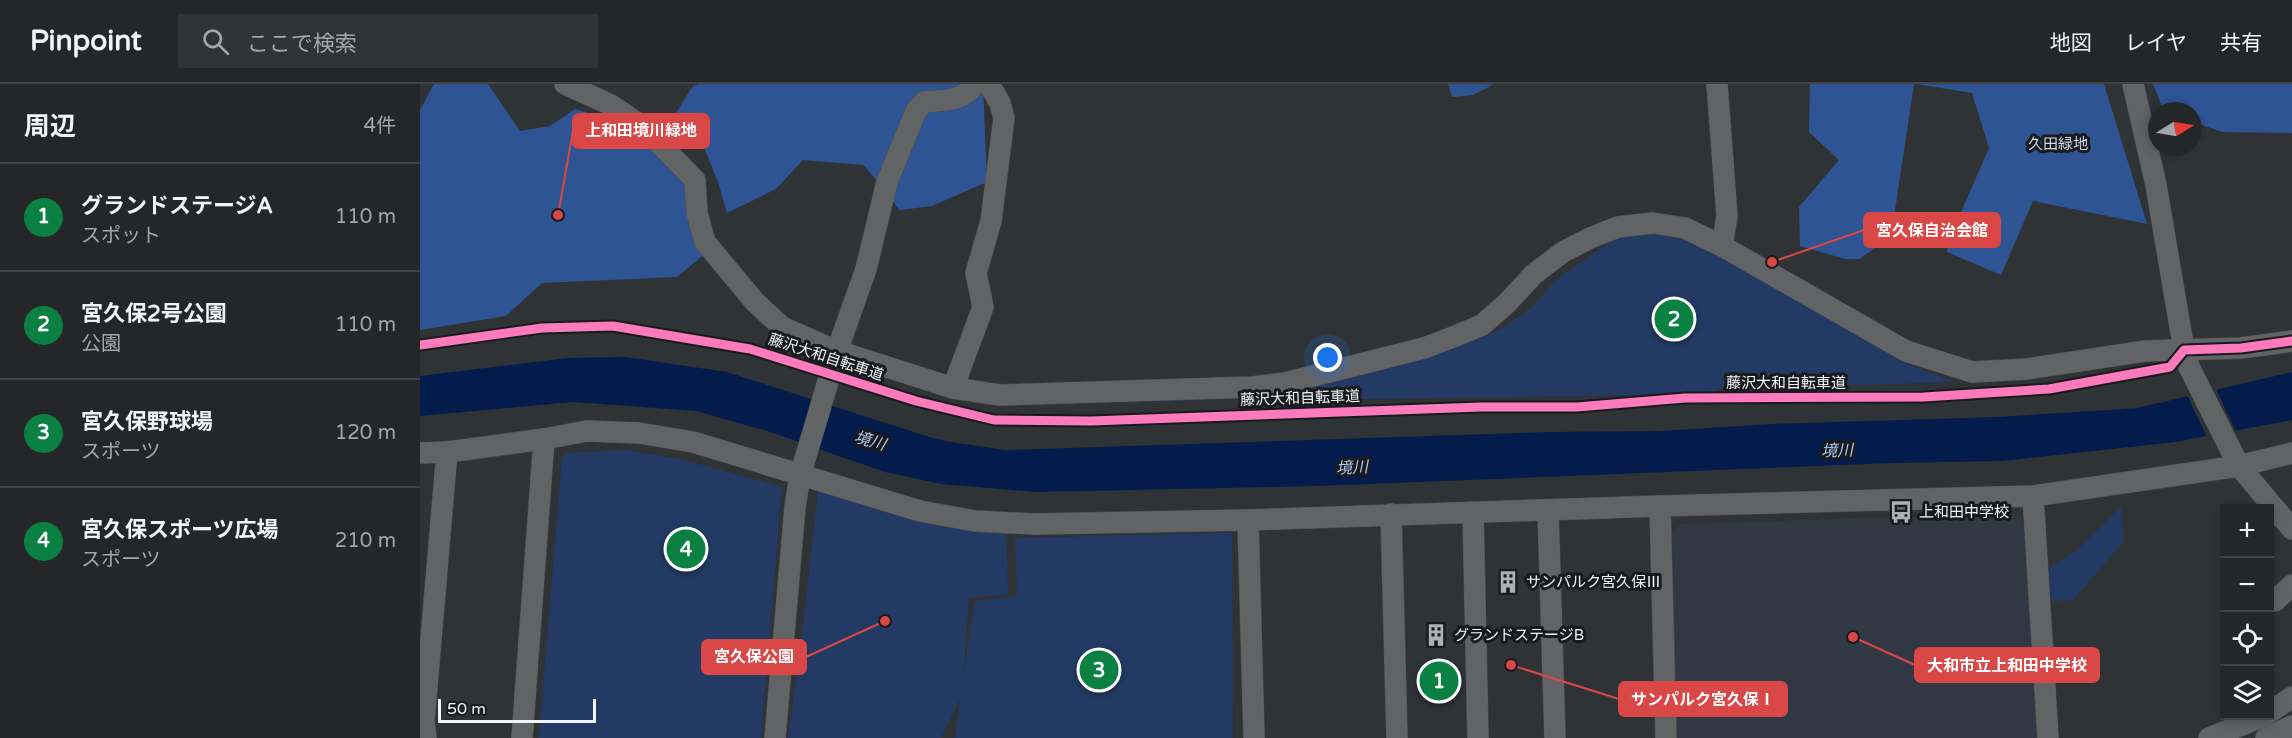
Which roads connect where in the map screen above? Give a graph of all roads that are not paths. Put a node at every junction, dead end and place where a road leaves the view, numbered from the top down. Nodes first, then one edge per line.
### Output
1 (565, 84) edge
2 (975, 84) edge
3 (989, 84) edge
4 (1717, 84) edge
5 (2133, 84) edge
6 (1722, 246) junction
7 (2292, 341) edge
8 (2184, 350) junction
9 (837, 351) junction
10 (953, 388) junction
11 (544, 439) junction
12 (447, 452) junction
13 (420, 453) edge
14 (2292, 453) edge
15 (2236, 463) junction
16 (801, 472) junction
17 (2033, 496) junction
18 (1660, 506) junction
19 (1548, 511) junction
20 (1473, 512) junction
21 (1391, 514) junction
22 (1248, 520) junction
23 (2292, 529) edge
24 (2292, 697) edge
25 (2274, 709) edge
26 (2254, 720) edge
27 (2292, 726) edge
28 (426, 738) edge
29 (522, 738) edge
30 (775, 738) edge
31 (1254, 738) edge
32 (1397, 738) edge
33 (1478, 738) edge
34 (1555, 738) edge
35 (1666, 738) edge
36 (2048, 738) edge
37 (2209, 738) edge
38 (2265, 738) edge

1 - 9 street
2 - 9 street
3 - 10 street
4 - 6 street
5 - 8 street
6 - 8 street
6 - 10 street
7 - 8 street
8 - 15 street
9 - 10 street
9 - 16 street
11 - 12 street
11 - 16 street
11 - 29 street
12 - 13 street
12 - 28 street
14 - 15 street
15 - 17 street
15 - 23 street
16 - 22 street
16 - 30 street
17 - 18 street
17 - 36 street
18 - 19 street
18 - 35 street
19 - 20 street
19 - 34 street
20 - 21 street
20 - 33 street
21 - 22 street
21 - 32 street
22 - 31 street
24 - 25 street
26 - 37 street
27 - 38 street

